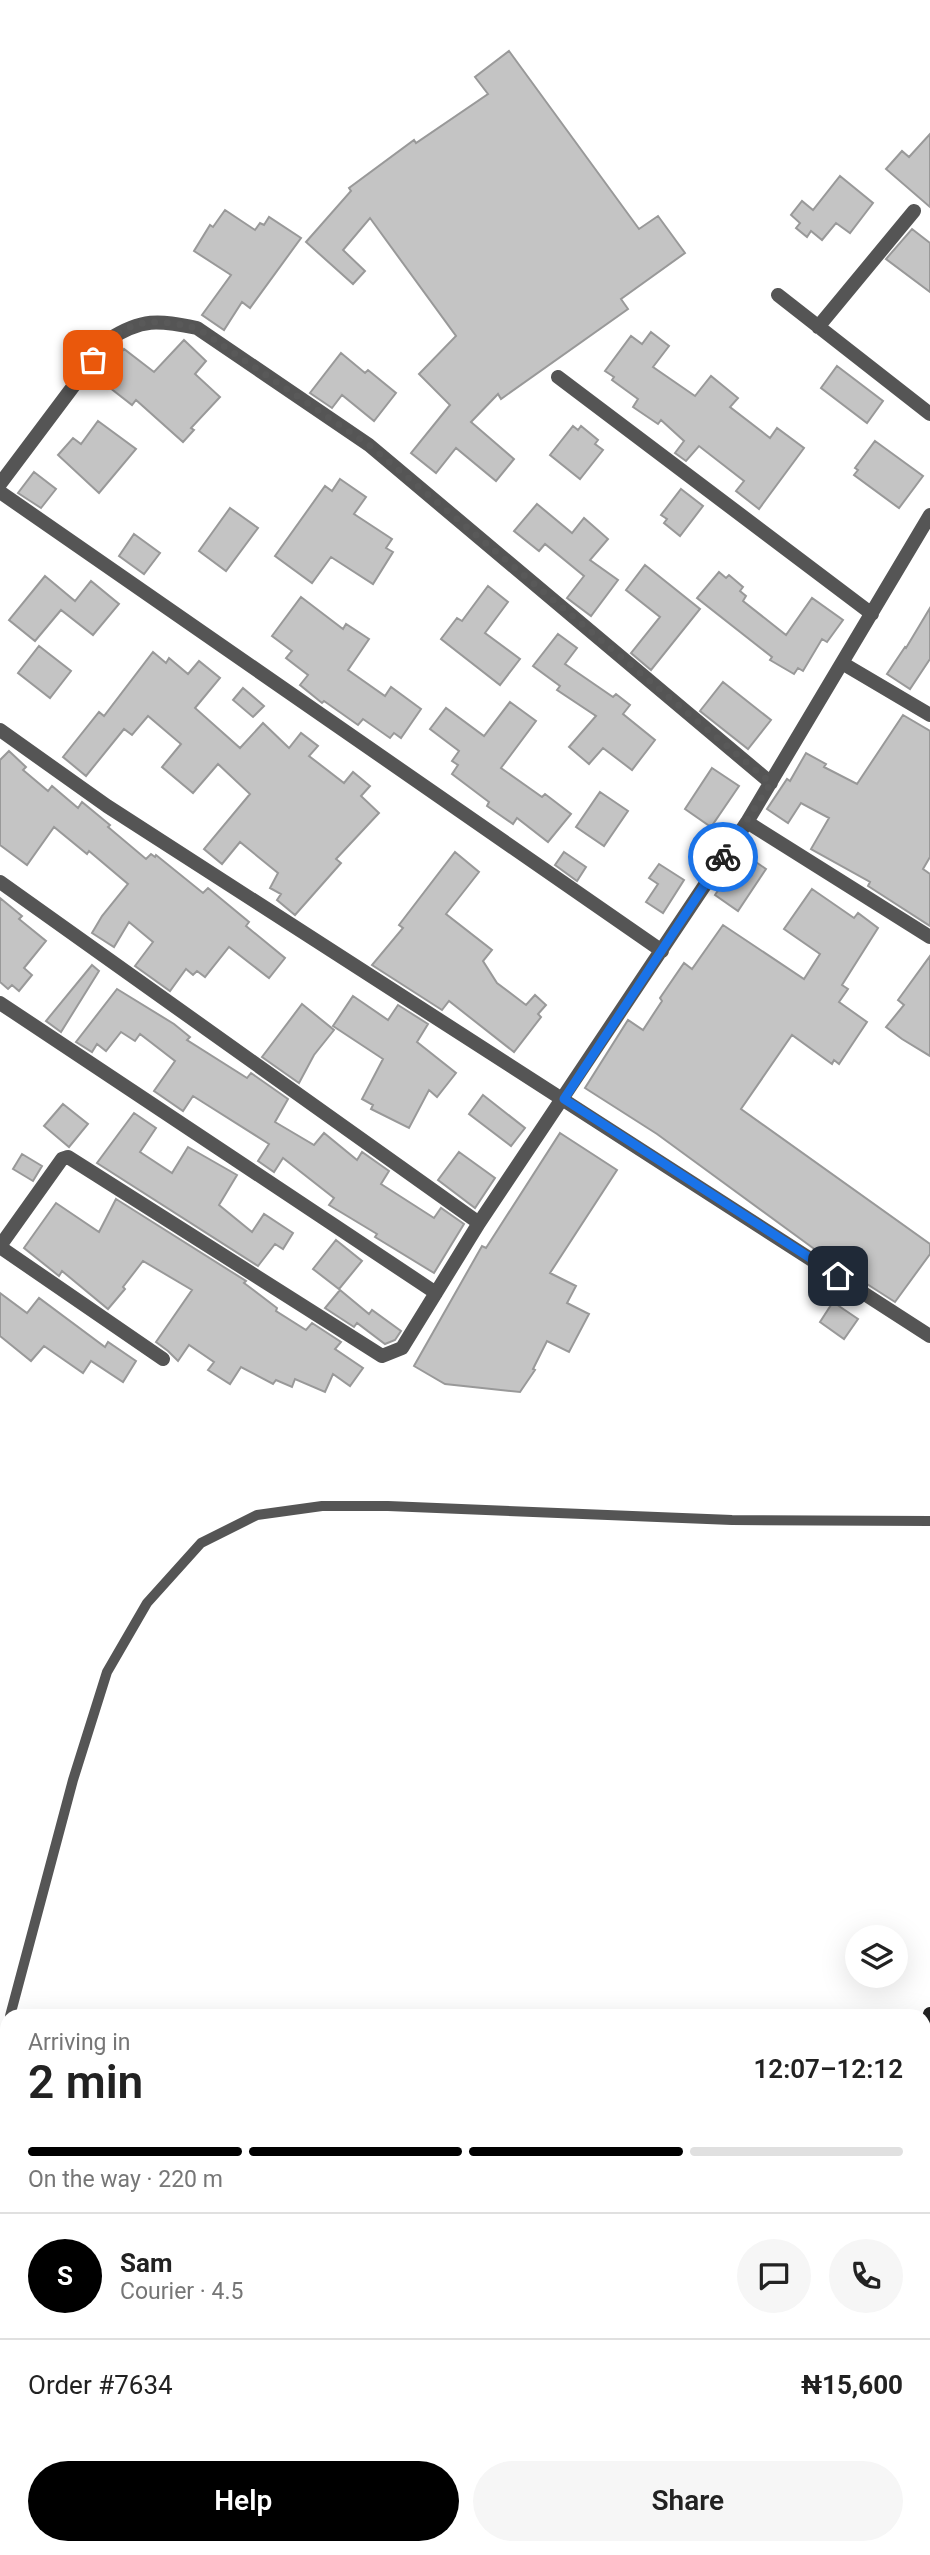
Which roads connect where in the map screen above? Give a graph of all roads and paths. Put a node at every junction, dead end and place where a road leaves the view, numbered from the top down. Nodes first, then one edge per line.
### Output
1 (914, 211) dead end
2 (778, 295) dead end
3 (818, 327) junction
4 (558, 377) dead end
5 (930, 414) edge
6 (0, 484) edge
7 (0, 492) edge
8 (930, 515) edge
9 (872, 614) junction
10 (842, 663) junction
11 (930, 715) edge
12 (0, 730) edge
13 (771, 783) junction
14 (747, 822) junction
15 (0, 882) edge
16 (930, 936) edge
17 (662, 951) junction
18 (0, 1003) edge
19 (564, 1099) junction
20 (479, 1223) junction
21 (0, 1247) edge
22 (436, 1293) junction
23 (930, 1336) edge
24 (163, 1359) dead end
25 (930, 1521) edge
26 (12, 2009) edge

1 - 3 street
2 - 3 street
3 - 5 street
4 - 9 street
6 - 13 street
7 - 17 street
8 - 9 street
9 - 10 street
10 - 11 street
10 - 13 street
12 - 19 street
13 - 14 street
14 - 16 street
14 - 17 street
15 - 20 street
17 - 19 street
18 - 22 street
19 - 20 street
19 - 23 street
20 - 22 street
21 - 22 street
21 - 24 street
25 - 26 lane

